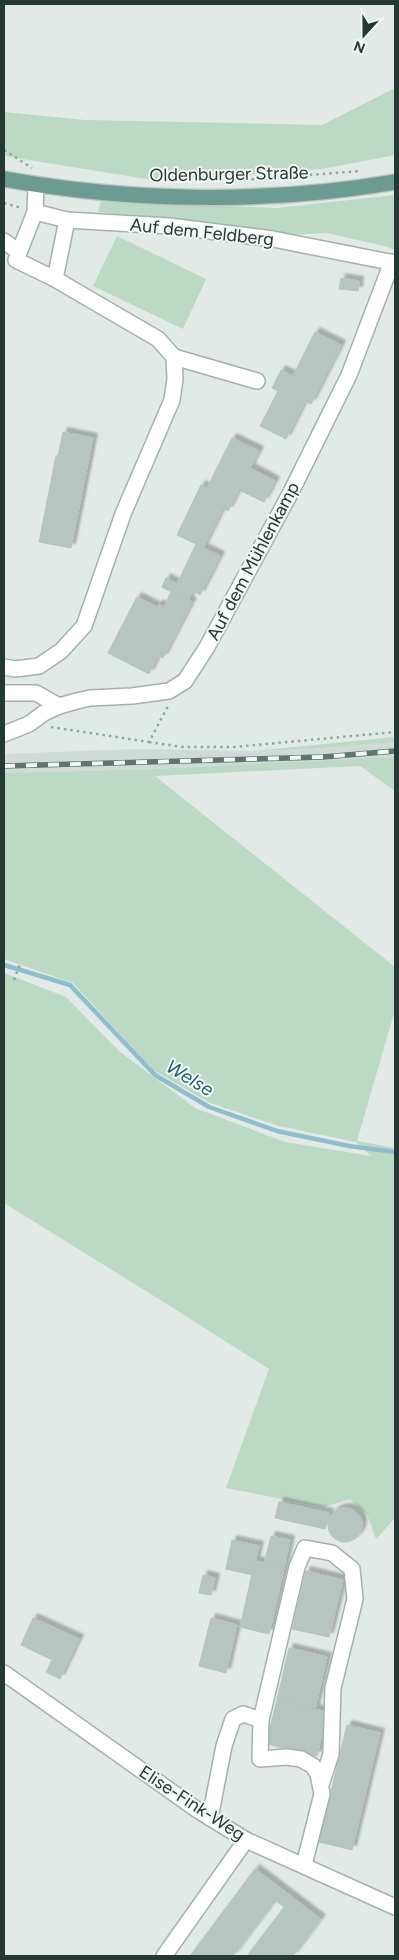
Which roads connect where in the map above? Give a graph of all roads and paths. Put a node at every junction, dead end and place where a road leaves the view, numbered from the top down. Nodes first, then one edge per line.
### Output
1 (4, 150) edge
2 (32, 168) dead end
3 (364, 170) dead end
4 (4, 179) edge
5 (227, 181) dead end
6 (395, 182) edge
7 (36, 185) junction
8 (35, 212) junction
9 (67, 220) junction
10 (4, 241) edge
11 (13, 257) edge
12 (393, 263) edge
13 (55, 279) junction
14 (174, 357) junction
15 (257, 381) dead end
16 (4, 667) edge
17 (179, 685) junction
18 (4, 693) edge
19 (58, 706) junction
20 (30, 724) junction
21 (395, 732) edge
22 (4, 734) edge
23 (149, 742) junction
24 (20, 964) dead end
25 (14, 980) dead end
26 (4, 1673) edge
27 (261, 1720) junction
28 (322, 1785) junction
29 (210, 1818) junction
30 (246, 1840) junction
31 (304, 1865) junction
32 (395, 1907) edge
33 (164, 1956) edge

1 - 2 path
3 - 5 path
4 - 7 main road, Oldenburger Straße
6 - 7 main road, Oldenburger Straße
7 - 8 street
8 - 9 street, Auf dem Feldberg
8 - 11 street
9 - 12 street, Auf dem Feldberg
9 - 13 street
10 - 11 street
11 - 13 street
12 - 17 street, Auf dem Mühlenkamp
13 - 14 street
14 - 15 street
14 - 16 street
17 - 19 street
17 - 23 path
18 - 19 street
19 - 20 street
20 - 22 street
20 - 23 path
21 - 23 path
24 - 25 path
26 - 29 street, Elise-Fink-Weg
27 - 28 street
27 - 28 street
27 - 29 street
28 - 31 street
29 - 30 street, Elise-Fink-Weg
30 - 31 street, Elise-Fink-Weg
30 - 33 street
31 - 32 street, Elise-Fink-Weg

